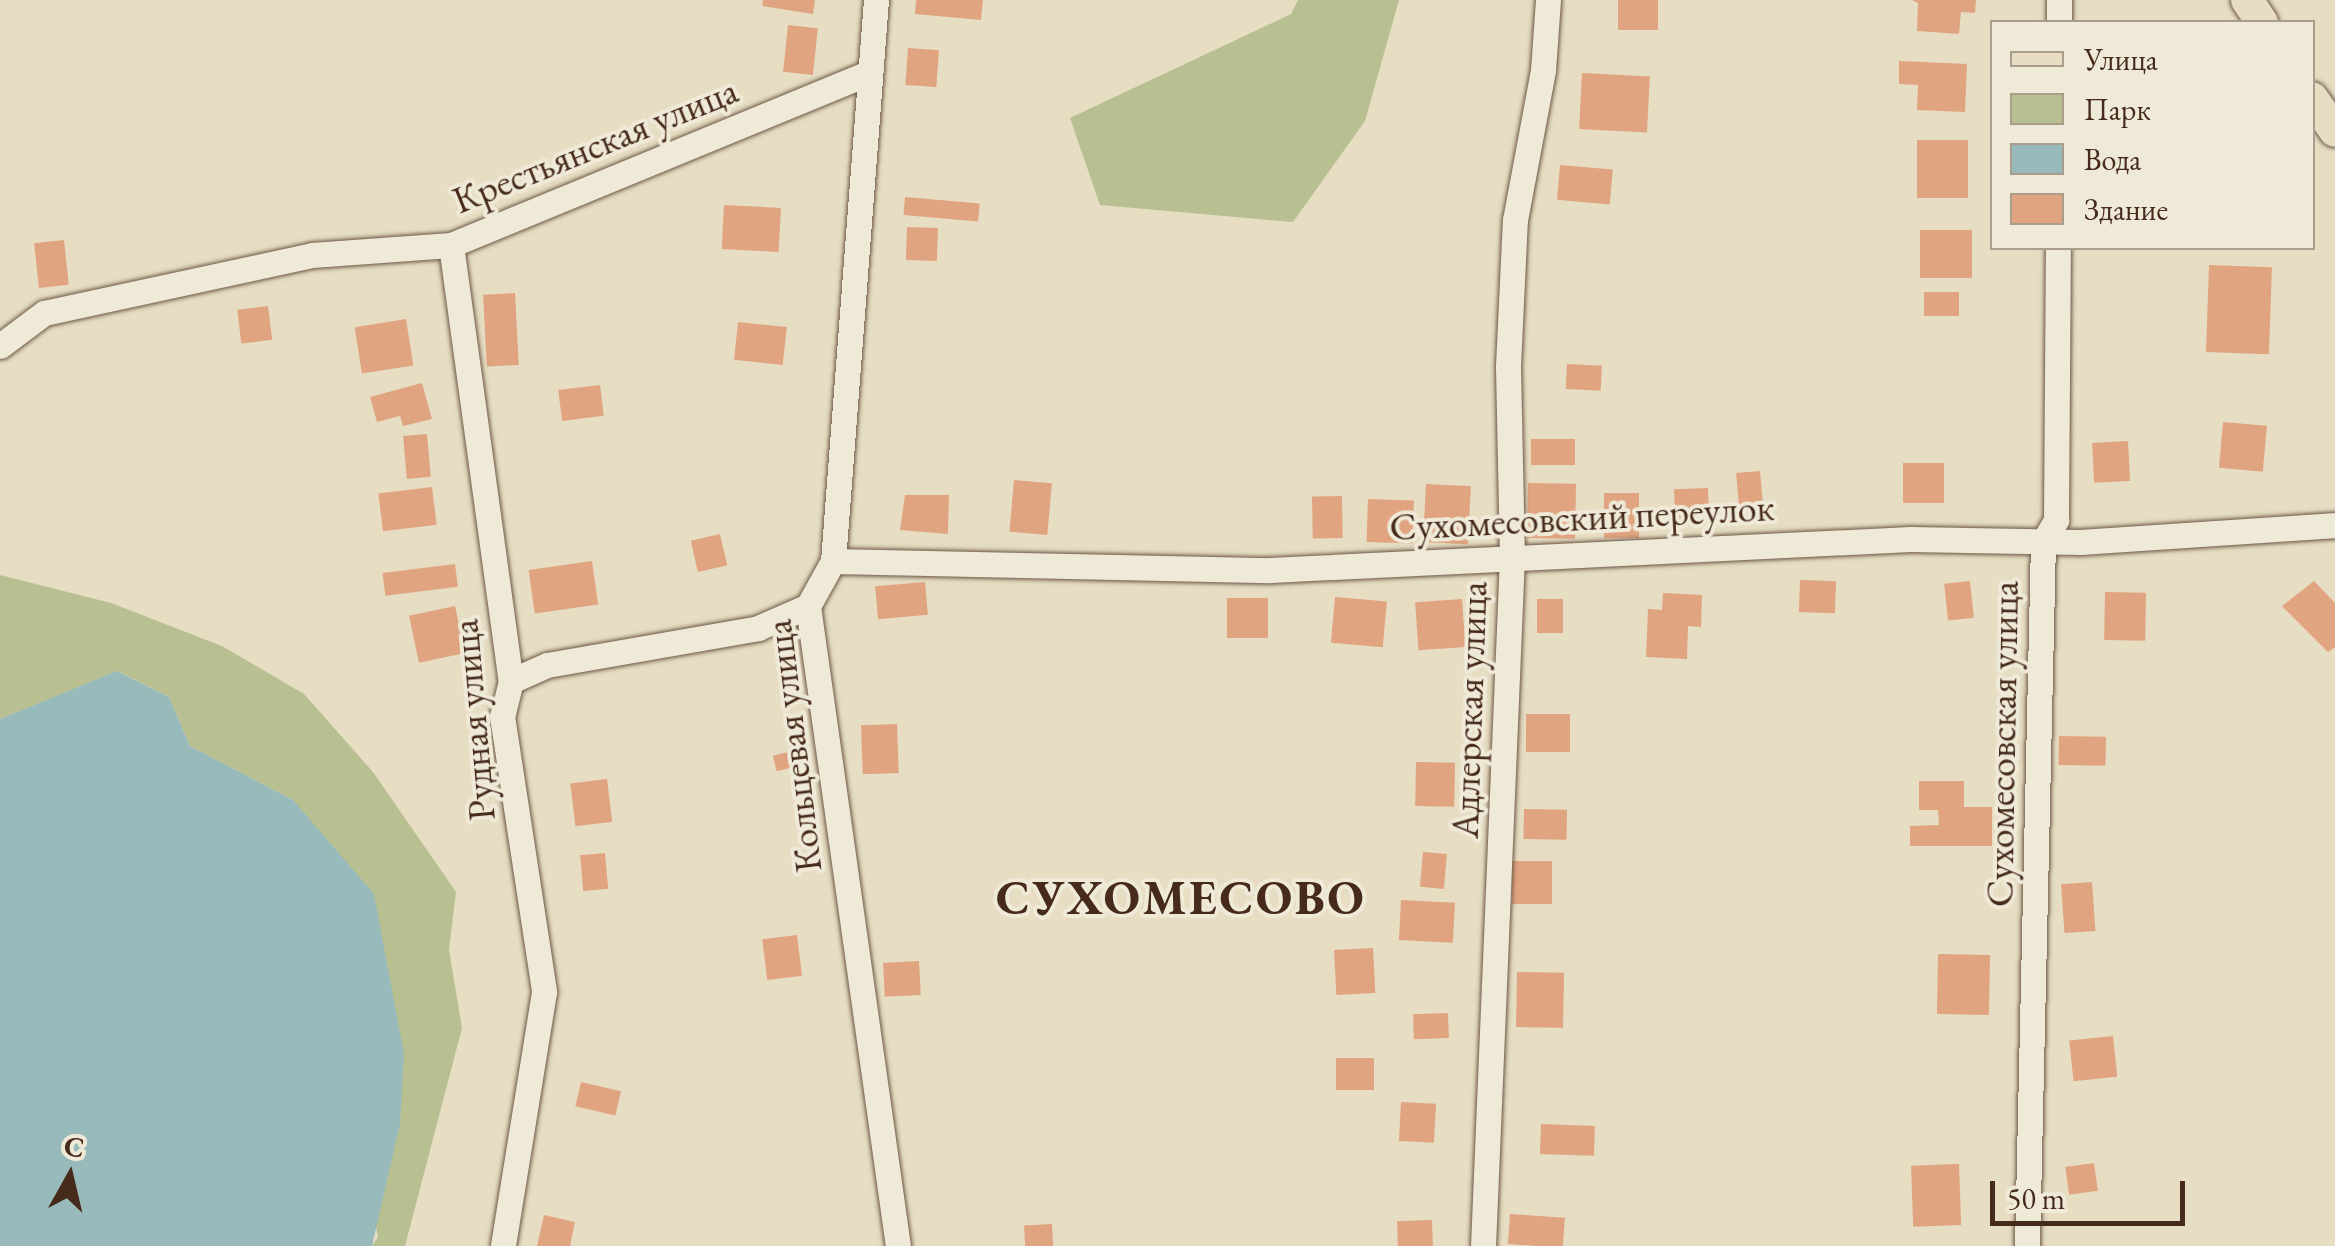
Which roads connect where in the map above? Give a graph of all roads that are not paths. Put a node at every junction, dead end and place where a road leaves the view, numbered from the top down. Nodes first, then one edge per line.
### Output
1 (876, 0) edge
2 (1548, 0) edge
3 (868, 74) junction
4 (2315, 102) edge
5 (2335, 131) edge
6 (451, 245) junction
7 (2058, 250) edge
8 (0, 346) edge
9 (2335, 524) edge
10 (2043, 542) junction
11 (1512, 558) junction
12 (832, 562) junction
13 (808, 606) junction
14 (511, 681) junction
15 (503, 1246) edge
16 (898, 1246) edge
17 (1483, 1246) edge
18 (2027, 1246) edge

1 - 3 street, Кольцевая улица
2 - 11 street, Адлерская улица
3 - 6 street, Крестьянская улица
3 - 12 street, Кольцевая улица
4 - 5 main road
6 - 8 street, Крестьянская улица
6 - 14 street, Рудная улица
7 - 10 street, Сухомесовская улица
9 - 10 street, Сухомесовский переулок
10 - 11 street, Сухомесовский переулок
10 - 18 street, Сухомесовская улица
11 - 12 street, Сухомесовский переулок
11 - 17 street, Адлерская улица
12 - 13 street, Кольцевая улица
13 - 14 street
13 - 16 street, Кольцевая улица
14 - 15 street, Рудная улица

